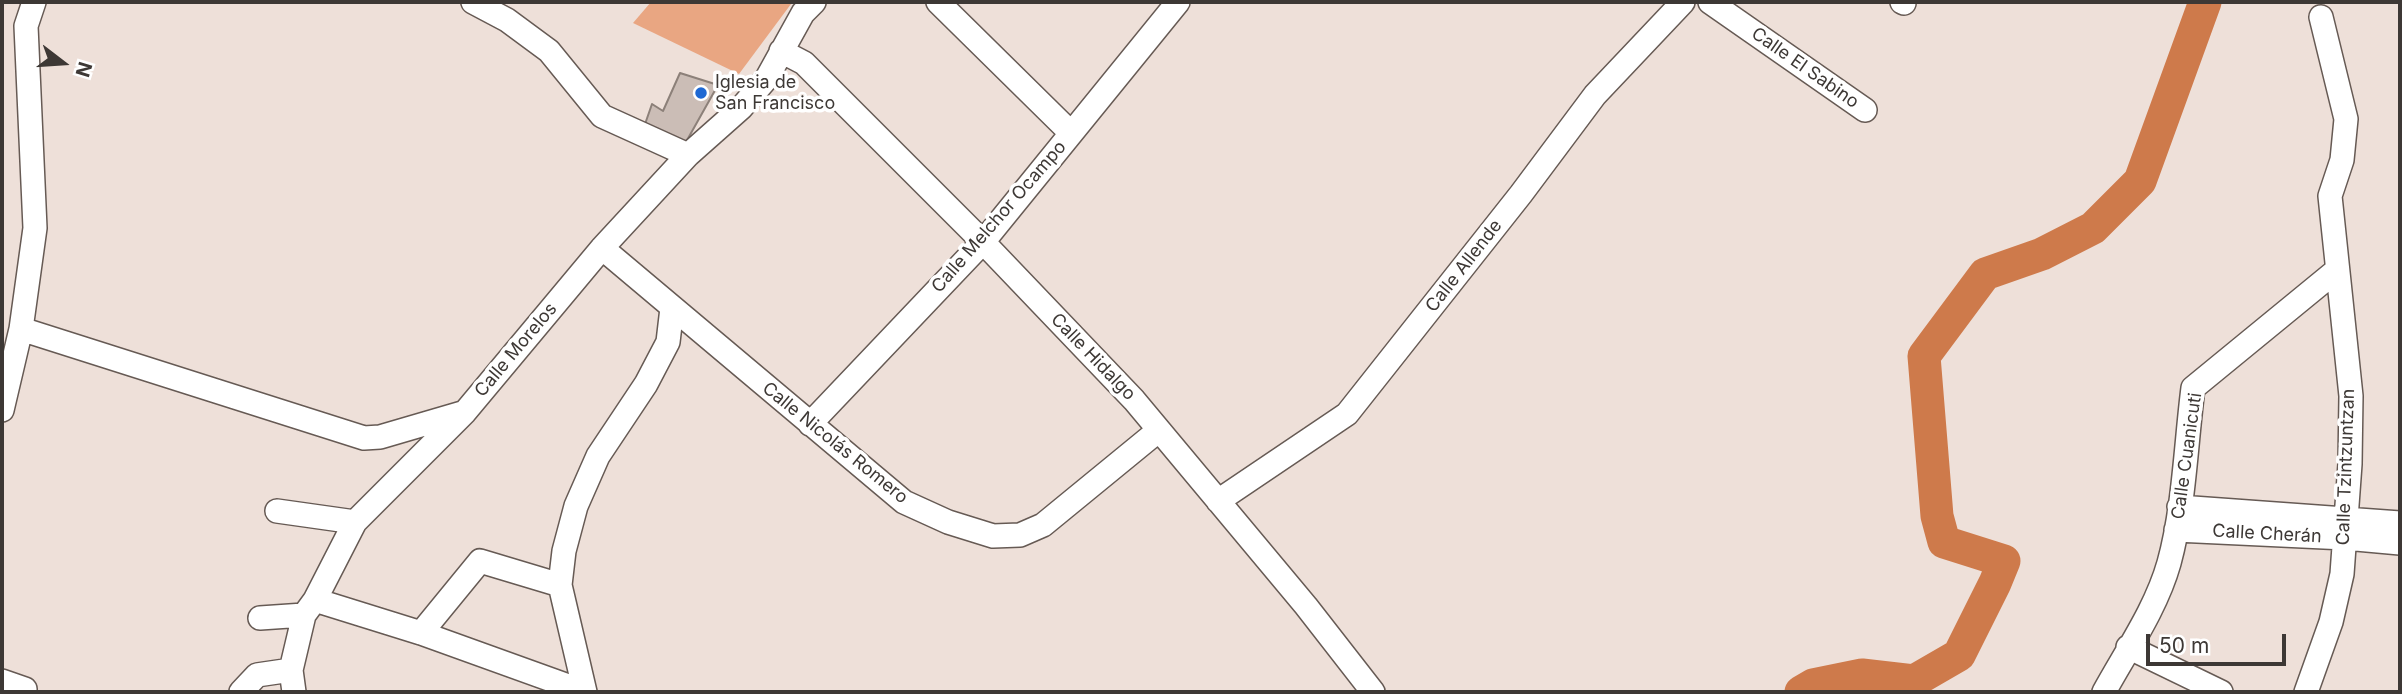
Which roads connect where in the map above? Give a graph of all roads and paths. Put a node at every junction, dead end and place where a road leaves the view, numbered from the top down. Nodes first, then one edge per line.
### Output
1 (34, 2) edge
2 (473, 2) edge
3 (814, 2) edge
4 (938, 2) edge
5 (1178, 2) edge
6 (1683, 2) edge
7 (1710, 2) edge
8 (2321, 17) dead end
9 (781, 51) junction
10 (1866, 110) dead end
11 (1071, 133) junction
12 (688, 155) junction
13 (983, 242) junction
14 (602, 248) junction
15 (2337, 270) junction
16 (672, 308) junction
17 (21, 329) junction
18 (2, 410) edge
19 (465, 412) junction
20 (810, 424) junction
21 (1159, 429) junction
22 (1218, 501) junction
23 (277, 511) dead end
24 (2178, 519) junction
25 (355, 522) junction
26 (2400, 523) edge
27 (2346, 528) junction
28 (2400, 543) edge
29 (560, 585) junction
30 (310, 608) junction
31 (260, 618) dead end
32 (421, 633) junction
33 (2128, 647) junction
34 (2, 681) edge
35 (293, 681) edge
36 (25, 689) dead end
37 (240, 692) edge
38 (585, 692) edge
39 (1373, 692) edge
40 (2104, 692) edge
41 (2221, 692) edge
42 (2306, 692) edge

1 - 17 street
2 - 12 street
3 - 9 street, Calle Morelos
4 - 11 street
5 - 11 street, Calle Melchor Ocampo
6 - 22 street, Calle Allende
7 - 10 street, Calle El Sabino
8 - 15 street, Calle Tzintzuntzan
9 - 12 street, Calle Morelos
9 - 13 street, Calle Hidalgo
11 - 13 street, Calle Melchor Ocampo
12 - 14 street, Calle Morelos
13 - 20 street, Calle Melchor Ocampo
13 - 21 street, Calle Hidalgo
14 - 16 street, Calle Nicolás Romero
14 - 19 street, Calle Morelos
15 - 24 street, Calle Cuanicuti
15 - 27 street, Calle Tzintzuntzan
16 - 20 street, Calle Nicolás Romero
16 - 29 street
17 - 18 street
17 - 19 street, Calle Morelos
19 - 25 street
20 - 21 street, Calle Nicolás Romero
21 - 22 street, Calle Hidalgo
22 - 39 street, Calle Hidalgo
23 - 25 street
24 - 27 street, Calle Cherán
24 - 33 street, Calle Cuanicuti
25 - 30 street
26 - 27 street, Calle Cherán
27 - 28 street, Calle Cherán
27 - 42 street, Calle Tzintzuntzan
29 - 32 street
29 - 38 street
30 - 31 street
30 - 32 street
30 - 35 street
32 - 38 street
33 - 40 street, Calle Cuanicuti
33 - 41 street
34 - 36 street
35 - 37 street

